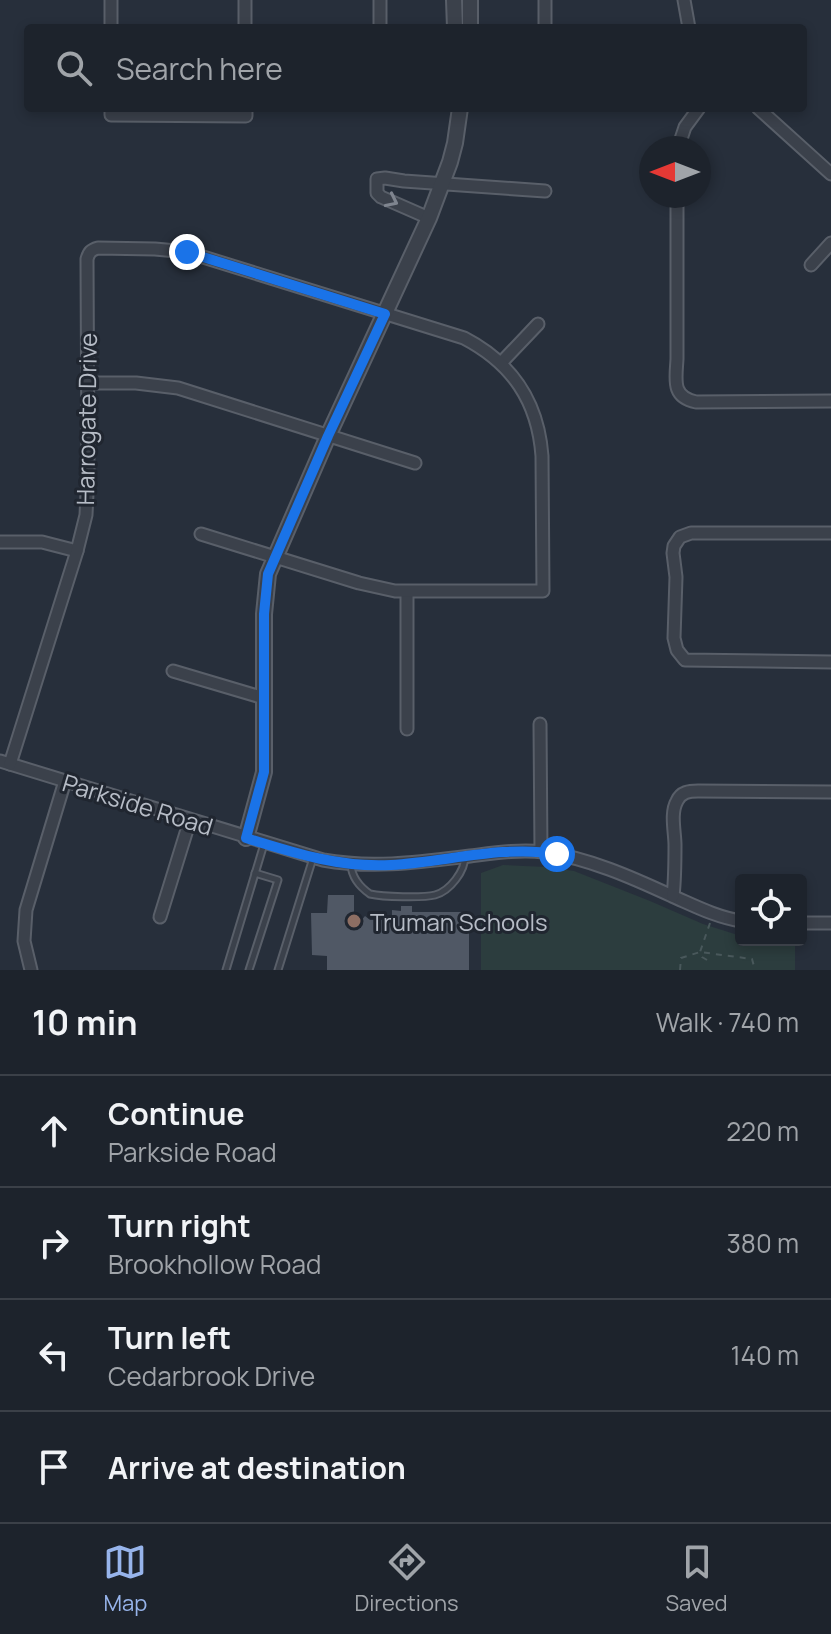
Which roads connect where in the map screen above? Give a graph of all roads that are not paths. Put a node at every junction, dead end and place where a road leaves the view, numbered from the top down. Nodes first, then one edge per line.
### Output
1 (111, 0) edge
2 (245, 0) edge
3 (380, 0) edge
4 (454, 0) edge
5 (470, 0) edge
6 (545, 0) edge
7 (684, 0) edge
8 (111, 24) edge
9 (245, 24) edge
10 (380, 24) edge
11 (455, 24) edge
12 (470, 24) edge
13 (545, 24) edge
14 (688, 24) edge
15 (111, 112) edge
16 (246, 112) edge
17 (459, 112) edge
18 (696, 112) edge
19 (762, 112) edge
20 (682, 136) edge
21 (831, 174) edge
22 (442, 184) junction
23 (545, 191) dead end
24 (677, 208) edge
25 (429, 218) junction
26 (831, 243) edge
27 (811, 265) dead end
28 (385, 314) junction
29 (538, 324) dead end
30 (501, 363) junction
31 (87, 383) junction
32 (831, 401) edge
33 (328, 436) junction
34 (415, 463) dead end
35 (831, 533) edge
36 (201, 534) dead end
37 (0, 542) edge
38 (77, 551) junction
39 (275, 557) junction
40 (407, 592) junction
41 (831, 662) edge
42 (173, 671) dead end
43 (264, 698) junction
44 (540, 724) dead end
45 (407, 729) dead end
46 (5, 763) edge
47 (65, 781) junction
48 (831, 792) edge
49 (190, 820) junction
50 (246, 838) junction
51 (264, 844) junction
52 (541, 851) junction
53 (465, 856) junction
54 (313, 858) junction
55 (351, 864) junction
56 (255, 873) junction
57 (673, 896) junction
58 (160, 917) dead end
59 (735, 920) edge
60 (807, 923) edge
61 (831, 923) edge
62 (31, 970) edge
63 (226, 970) edge
64 (249, 970) edge
65 (278, 970) edge

1 - 8 street
2 - 9 street
3 - 10 street
4 - 11 street
5 - 12 street
6 - 13 street
7 - 14 street
15 - 16 street
17 - 22 street
18 - 20 street
19 - 21 street
22 - 23 street
22 - 25 street
22 -> 25 street
24 - 32 street
25 - 28 street
26 - 27 street
28 - 30 street
28 - 31 street, Harrogate Drive
28 - 33 street
29 - 30 street
30 - 40 street
31 - 33 street
31 - 38 street, Harrogate Drive
33 - 34 street
33 - 39 street
35 - 41 street
36 - 39 street
37 - 38 street
38 - 46 street, Harrogate Drive
39 - 40 street
39 - 43 street
40 - 45 street
42 - 43 street
43 - 50 street
44 - 52 street
46 - 47 street, Parkside Road
47 - 49 street, Parkside Road
47 - 62 street
48 - 57 street
49 - 50 street, Parkside Road
49 - 58 street
50 - 51 street, Parkside Road
51 - 54 street, Parkside Road
51 - 56 lane
52 - 53 street, Parkside Road
52 - 57 street, Parkside Road
53 - 55 street, Parkside Road
53 - 55 lane
54 - 55 street, Parkside Road
54 - 65 lane
56 - 63 lane
56 - 64 lane
57 - 59 street, Parkside Road
60 - 61 street

